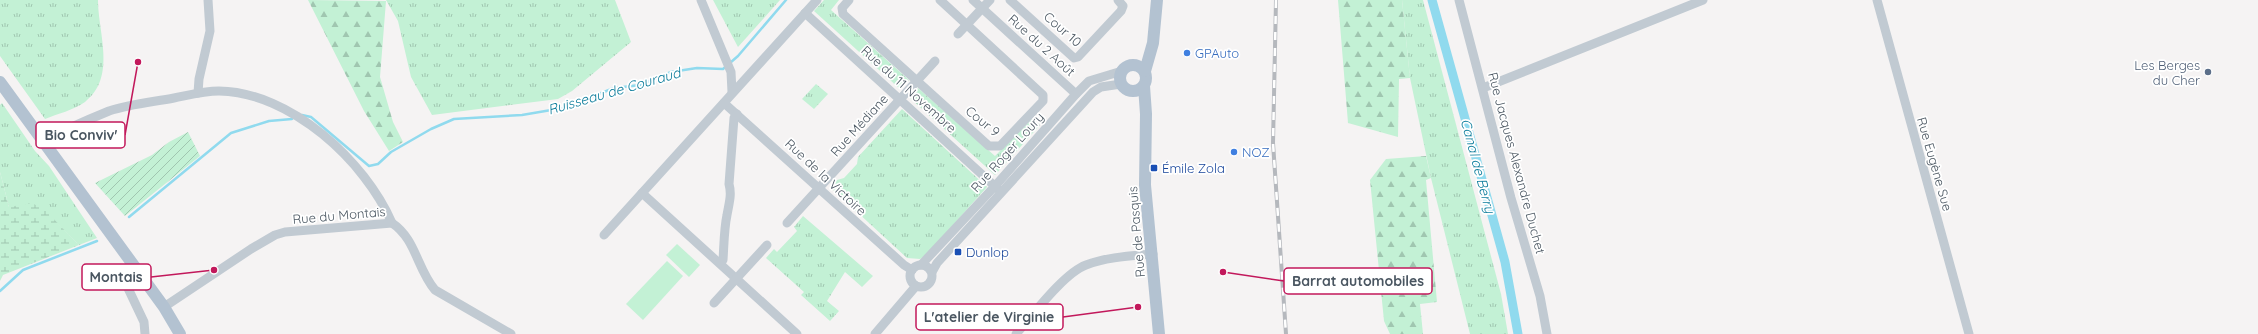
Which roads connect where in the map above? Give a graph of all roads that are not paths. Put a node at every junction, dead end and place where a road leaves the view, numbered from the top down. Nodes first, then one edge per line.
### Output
1 (208, 0) edge
2 (701, 0) edge
3 (817, 0) edge
4 (849, 0) edge
5 (940, 0) edge
6 (973, 0) edge
7 (990, 0) edge
8 (1010, 0) edge
9 (1118, 0) edge
10 (1157, 0) edge
11 (1459, 0) edge
12 (1703, 0) edge
13 (1877, 0) edge
14 (982, 8) junction
15 (805, 13) junction
16 (968, 24) junction
17 (958, 34) dead end
18 (1153, 43) junction
19 (935, 61) dead end
20 (1134, 65) junction
21 (1122, 71) junction
22 (1145, 71) junction
23 (917, 80) junction
24 (0, 82) edge
25 (1144, 86) junction
26 (1126, 88) junction
27 (1483, 88) junction
28 (732, 92) junction
29 (198, 93) junction
30 (1076, 94) junction
31 (900, 99) junction
32 (724, 103) junction
33 (737, 114) junction
34 (1146, 128) junction
35 (43, 140) junction
36 (819, 188) junction
37 (998, 189) junction
38 (642, 193) junction
39 (392, 223) junction
40 (787, 223) dead end
41 (604, 235) dead end
42 (768, 246) dead end
43 (1153, 254) junction
44 (720, 263) junction
45 (921, 265) junction
46 (135, 268) junction
47 (912, 270) junction
48 (932, 272) junction
49 (737, 279) junction
50 (916, 286) junction
51 (714, 303) dead end
52 (164, 307) junction
53 (145, 334) edge
54 (180, 334) edge
55 (512, 334) edge
56 (797, 334) edge
57 (875, 334) edge
58 (1016, 334) edge
59 (1159, 334) edge
60 (1547, 334) edge
61 (1969, 334) edge

1 - 29 street
2 - 28 street
3 - 15 street
4 - 23 street, Cour 9
5 - 16 street, Cour 9
6 - 14 street, Rue du 2 Août
7 - 14 street
8 - 9 street, Cour 10
10 - 18 main road
11 - 27 street, Rue Jacques Alexandre Duchet
12 - 27 street
13 - 61 street, Rue Eugène Sue
14 - 16 street
14 - 30 street, Rue du 2 Août
15 - 28 street
15 - 31 street, Rue du 11 Novembre
16 - 17 street
16 - 23 street, Cour 9
18 - 20 main road
18 - 22 main road
19 - 23 street, Rue Médiane
20 - 21 main road
20 - 22 main road
21 - 26 main road
21 - 30 street, Rue Roger Loury
22 - 25 main road
23 - 31 street, Rue Médiane
24 - 35 main road
25 - 26 main road
25 - 34 main road, Rue de Pasquis
26 - 34 main road, Rue de Pasquis
26 - 37 street, Rue Roger Loury
27 - 60 street, Rue Jacques Alexandre Duchet
28 - 32 street
29 - 35 street
29 - 39 street
30 - 37 street, Rue Roger Loury
31 - 36 street, Rue Médiane
31 - 37 street, Rue du 11 Novembre
32 - 33 street, Rue de la Victoire
32 - 38 street
33 - 36 street, Rue de la Victoire
33 - 44 street
34 - 43 main road, Rue de Pasquis
35 - 46 main road
36 - 40 street, Rue Médiane
36 - 47 street, Rue de la Victoire
37 - 45 street, Rue Roger Loury
37 - 48 street, Rue Roger Loury
38 - 41 street
38 - 44 street
39 - 52 street, Rue du Montais
39 - 55 street, Rue du Montais
42 - 49 street
43 - 58 street
43 - 59 main road, Rue de Pasquis
44 - 49 street
45 - 47 street, Rue Roger Loury
45 - 48 street
46 - 52 main road
46 - 53 street
47 - 50 street
48 - 50 street, Rue Roger Loury
49 - 51 street
49 - 56 street
50 - 57 street, Rue Roger Loury
52 - 54 main road

